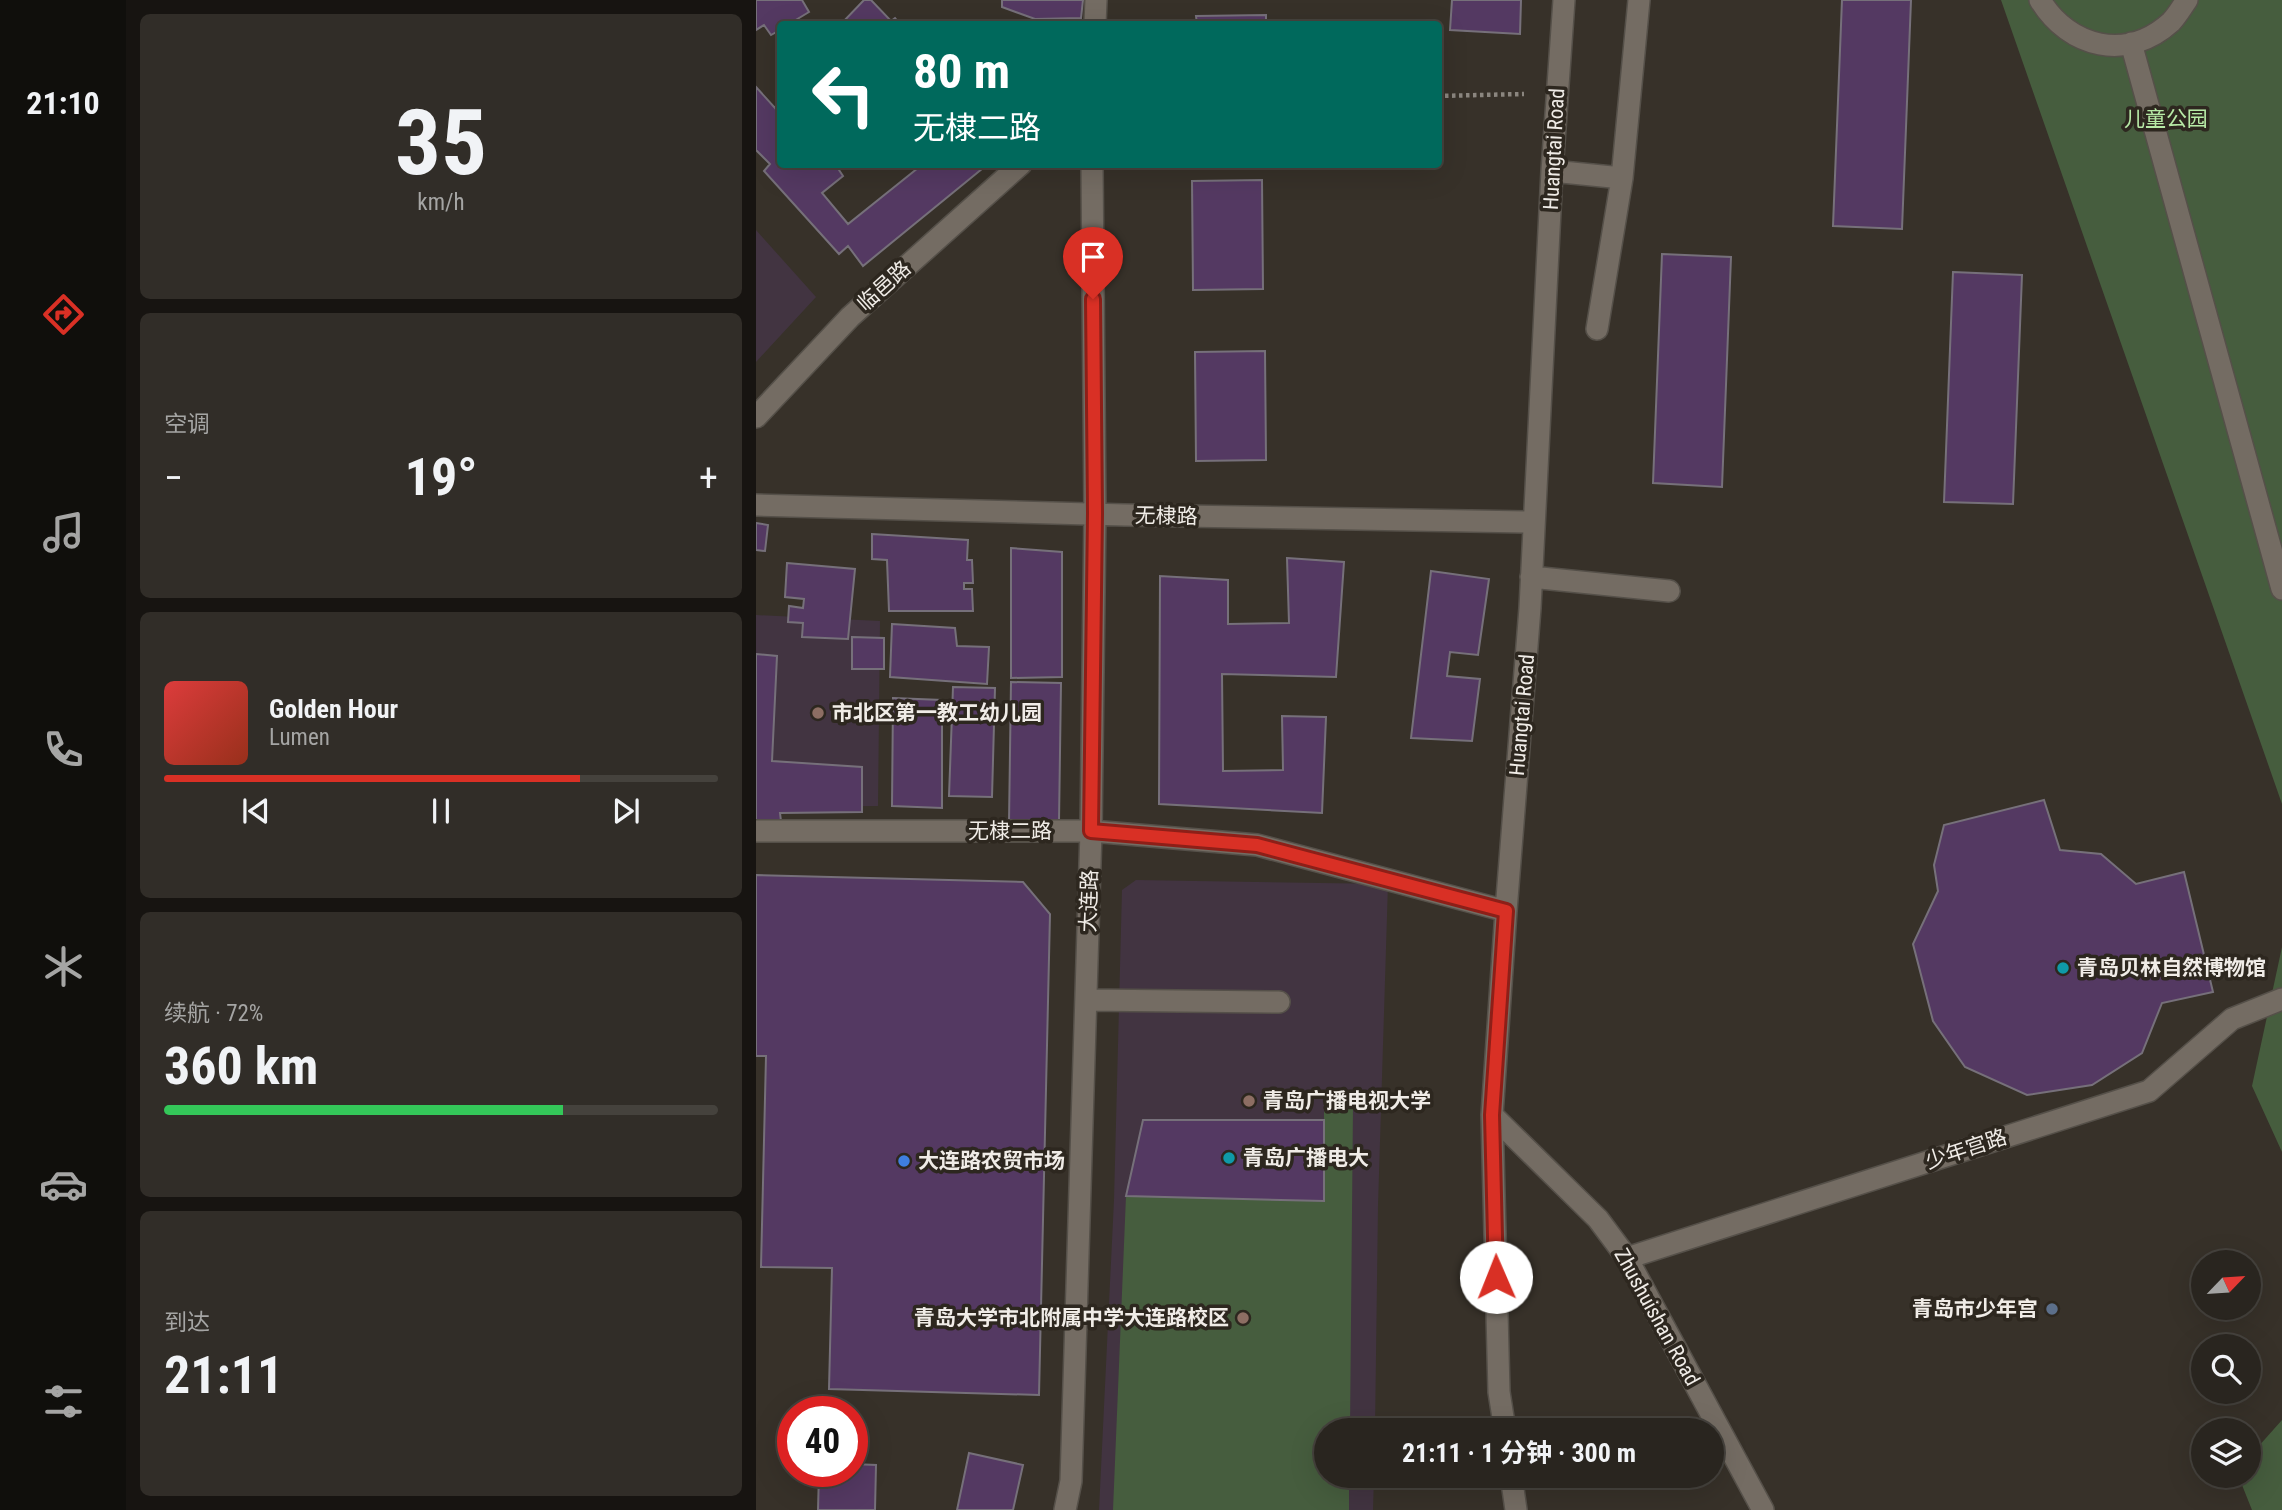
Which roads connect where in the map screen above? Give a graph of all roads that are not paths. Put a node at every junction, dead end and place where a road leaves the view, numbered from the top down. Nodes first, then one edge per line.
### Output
1 (1096, 0) edge
2 (1564, 0) edge
3 (1639, 0) edge
4 (2040, 0) edge
5 (2187, 0) edge
6 (1095, 21) edge
7 (2131, 43) junction
8 (1017, 168) edge
9 (1092, 168) edge
10 (1552, 171) junction
11 (1622, 178) junction
12 (1597, 329) dead end
13 (756, 417) edge
14 (756, 505) edge
15 (1095, 513) junction
16 (1533, 522) junction
17 (1531, 577) junction
18 (2282, 589) edge
19 (1670, 591) dead end
20 (756, 831) edge
21 (1091, 831) junction
22 (1506, 911) junction
23 (2282, 999) edge
24 (1086, 1000) junction
25 (1279, 1002) dead end
26 (1492, 1115) junction
27 (1627, 1258) junction
28 (1503, 1418) edge
29 (1513, 1488) edge
30 (1065, 1510) edge
31 (1516, 1510) edge
32 (1763, 1510) edge

1 - 6 street
2 - 10 street, Huangtai Road
3 - 11 street
4 - 7 street
5 - 7 street
7 - 18 street
8 - 13 street, 临邑路
9 - 15 street, 大连路
10 - 11 street
10 - 16 street, Huangtai Road
11 - 12 street
14 - 15 street, 无棣路
15 - 16 street, 无棣路
15 - 21 street, 大连路
16 - 17 street, Huangtai Road
17 - 19 street
17 - 22 street, Huangtai Road
20 - 21 street, 无棣二路
21 - 22 street, 无棣二路
21 - 24 street, 大连路
22 - 26 street, Huangtai Road
23 - 27 street, 少年宫路
24 - 25 street
24 - 30 street, 大连路
26 - 27 street, Zhushuishan Road
26 - 28 street, Huangtai Road
27 - 32 street, Zhushuishan Road
29 - 31 street

